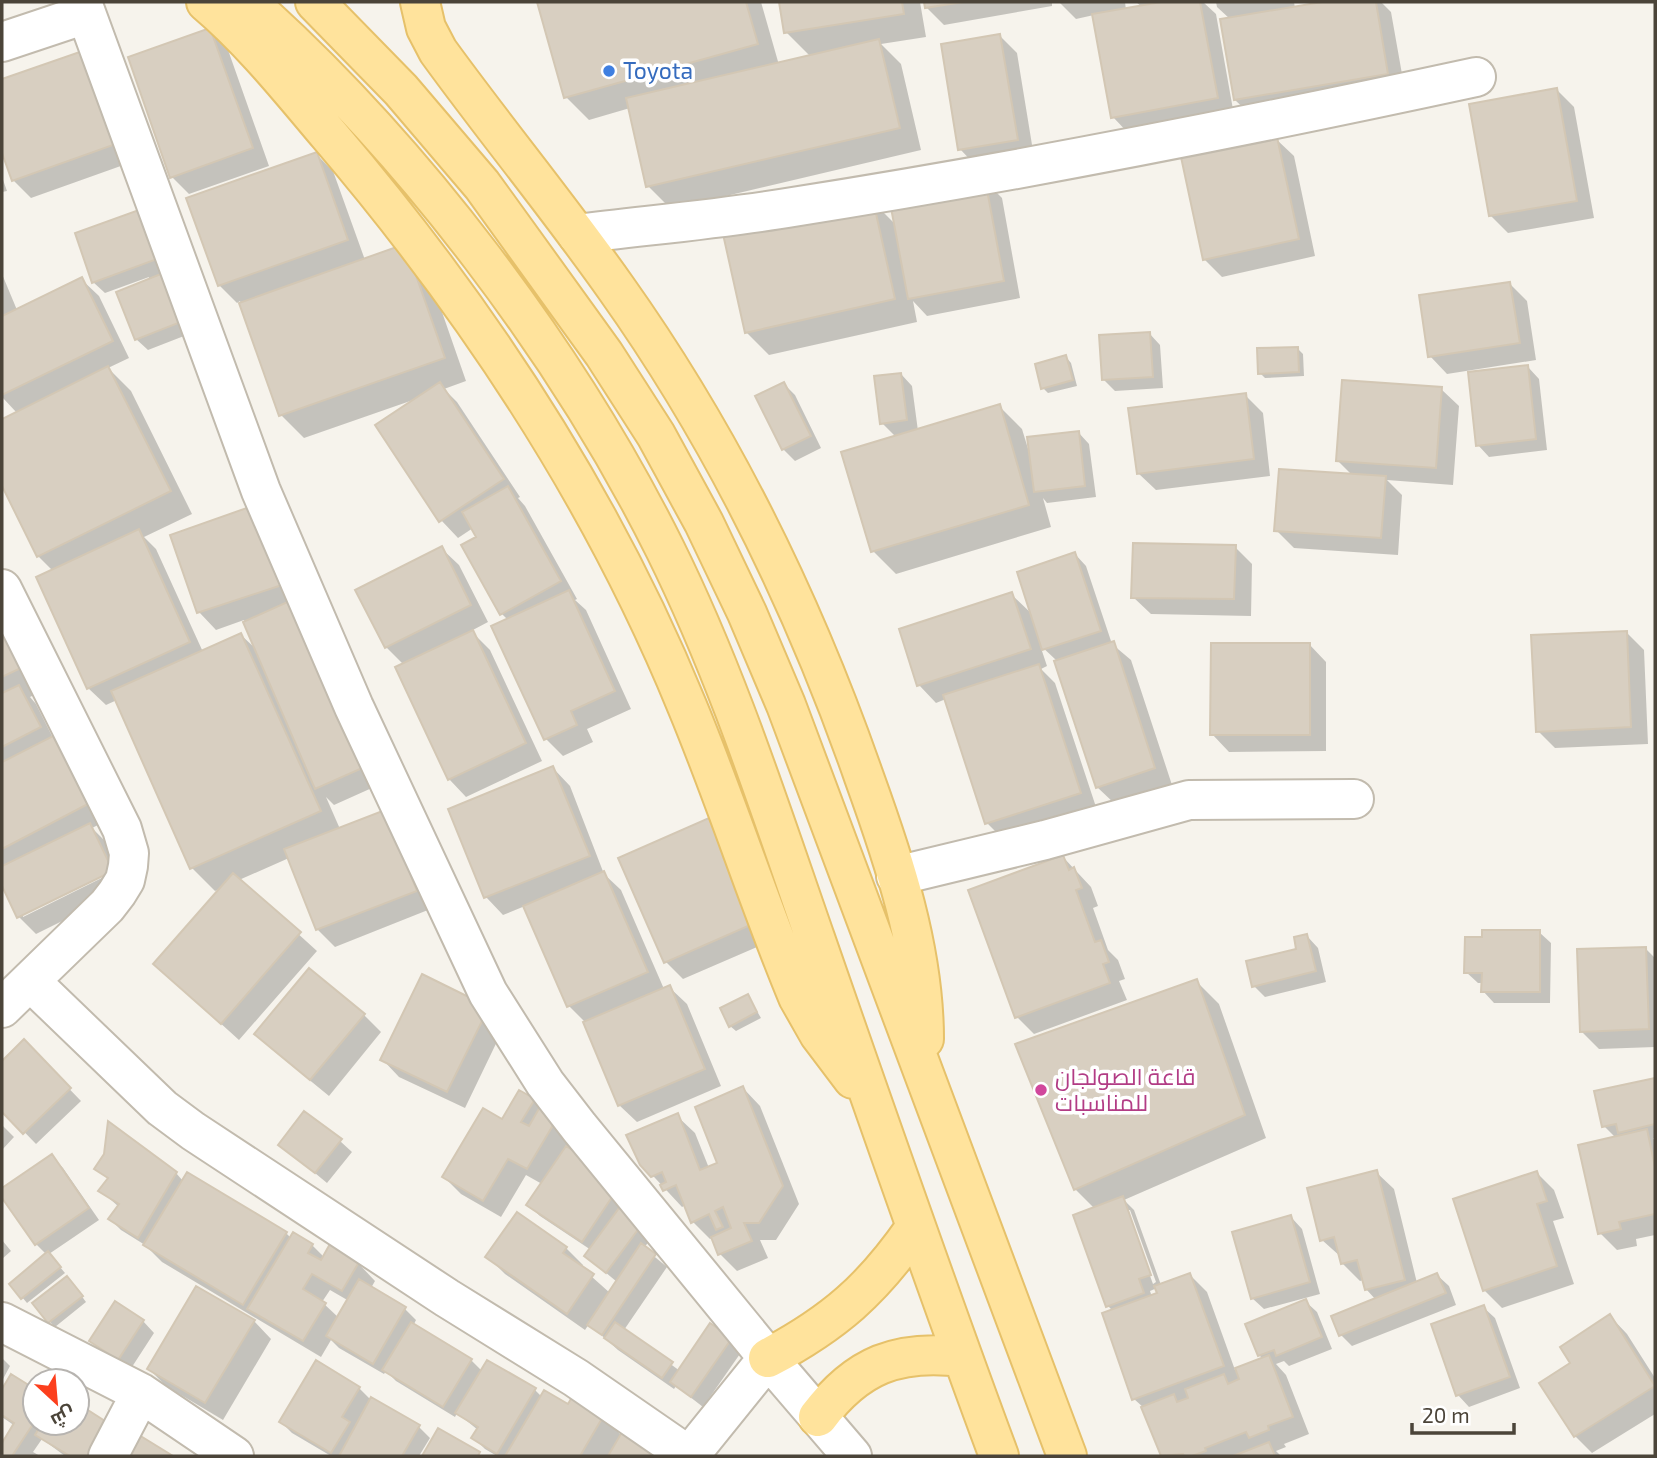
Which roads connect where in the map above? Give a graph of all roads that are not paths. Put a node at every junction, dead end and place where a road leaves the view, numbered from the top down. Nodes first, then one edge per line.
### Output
1 (206, 2) edge
2 (248, 2) edge
3 (315, 2) edge
4 (420, 2) edge
5 (84, 8) edge
6 (2, 42) edge
7 (1476, 77) dead end
8 (577, 234) junction
9 (2, 589) edge
10 (1354, 800) dead end
11 (896, 876) junction
12 (30, 981) junction
13 (2, 1009) edge
14 (924, 1072) junction
15 (871, 1098) junction
16 (915, 1228) junction
17 (2, 1322) edge
18 (962, 1357) junction
19 (768, 1358) junction
20 (141, 1393) junction
21 (818, 1417) junction
22 (108, 1456) edge
23 (234, 1456) edge
24 (689, 1456) edge
25 (852, 1456) edge
26 (999, 1456) edge
27 (1067, 1456) edge

1 - 15 main road
2 - 15 main road
3 - 14 main road
4 - 8 main road
5 - 6 street
5 - 19 street
7 - 8 street
8 - 11 main road
9 - 12 street
10 - 11 street
11 - 14 main road
12 - 13 street
12 - 24 street
14 - 27 main road
15 - 16 main road
16 - 18 main road
16 - 19 main road
17 - 20 street
18 - 21 main road
18 - 26 main road
19 - 21 street
19 - 24 street
20 - 22 street
20 - 23 street
21 - 25 street

